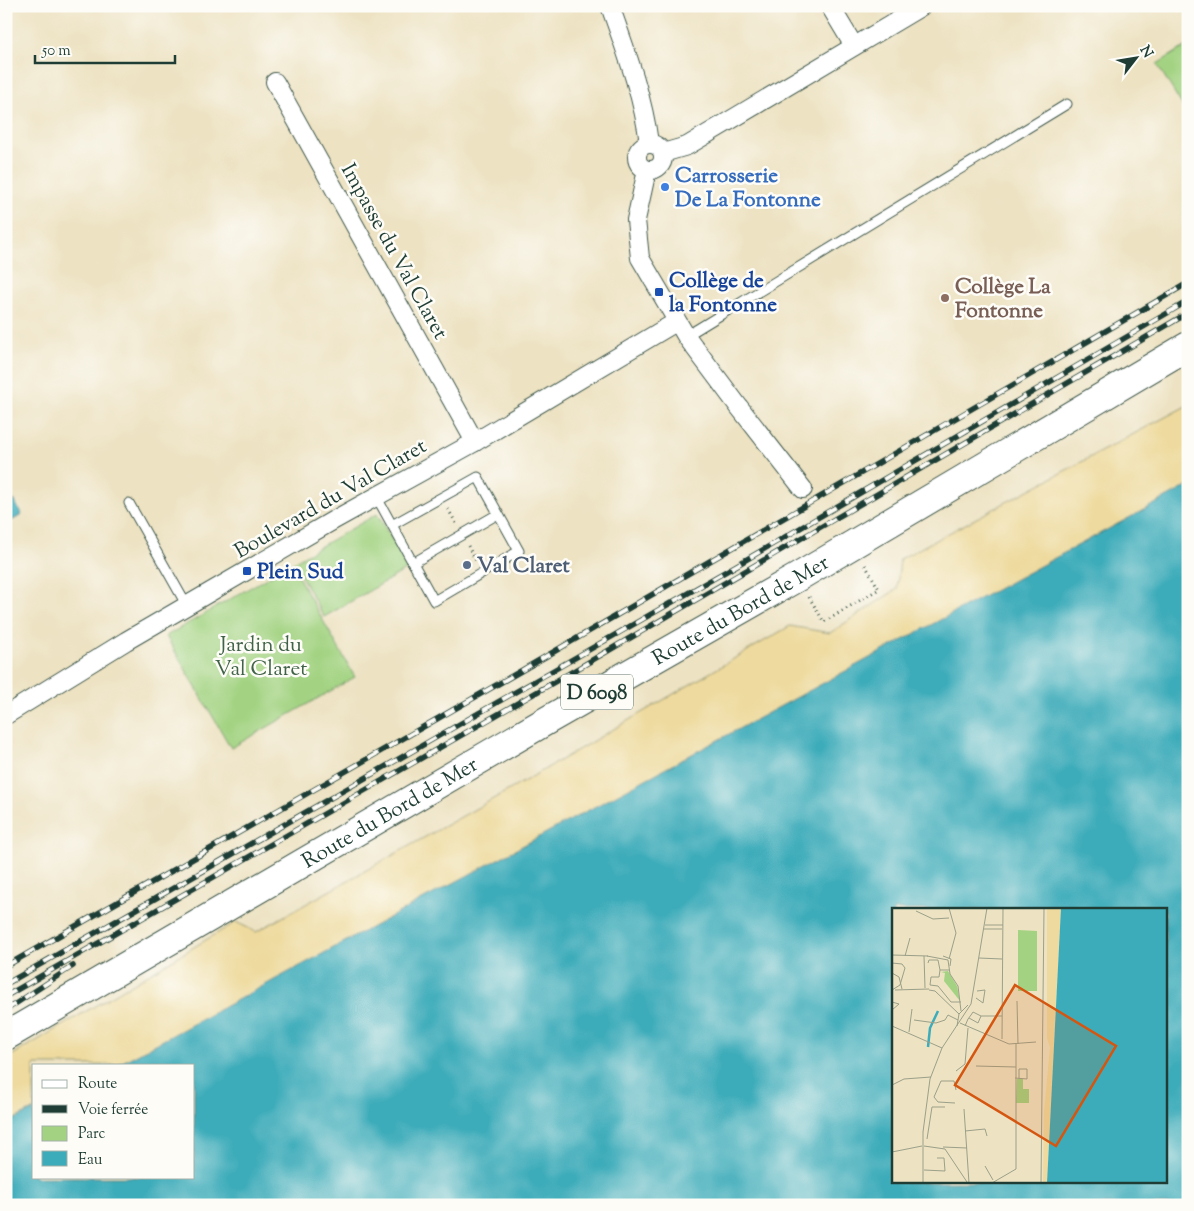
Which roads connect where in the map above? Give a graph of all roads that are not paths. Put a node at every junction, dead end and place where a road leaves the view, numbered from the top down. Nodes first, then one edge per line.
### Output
1 (610, 6) edge
2 (830, 6) edge
3 (922, 6) edge
4 (854, 46) junction
5 (275, 82) dead end
6 (1067, 104) dead end
7 (656, 148) junction
8 (681, 329) junction
9 (1188, 346) edge
10 (475, 442) junction
11 (803, 489) dead end
12 (376, 496) junction
13 (129, 503) dead end
14 (498, 514) junction
15 (392, 525) junction
16 (413, 563) junction
17 (187, 606) junction
18 (6, 715) edge
19 (6, 1036) edge

1 - 7 street
2 - 4 street
3 - 4 street
4 - 7 street
5 - 10 street, Impasse du Val Claret
6 - 8 lane
7 - 8 street
8 - 10 street, Boulevard du Val Claret
8 - 11 street
9 - 19 main road, Route du Bord de Mer / D 6098
10 - 12 street, Boulevard du Val Claret
12 - 15 lane
12 - 17 street, Boulevard du Val Claret
13 - 17 lane
14 - 15 lane
14 - 16 lane
14 - 16 lane
15 - 16 lane
17 - 18 street, Boulevard du Val Claret

